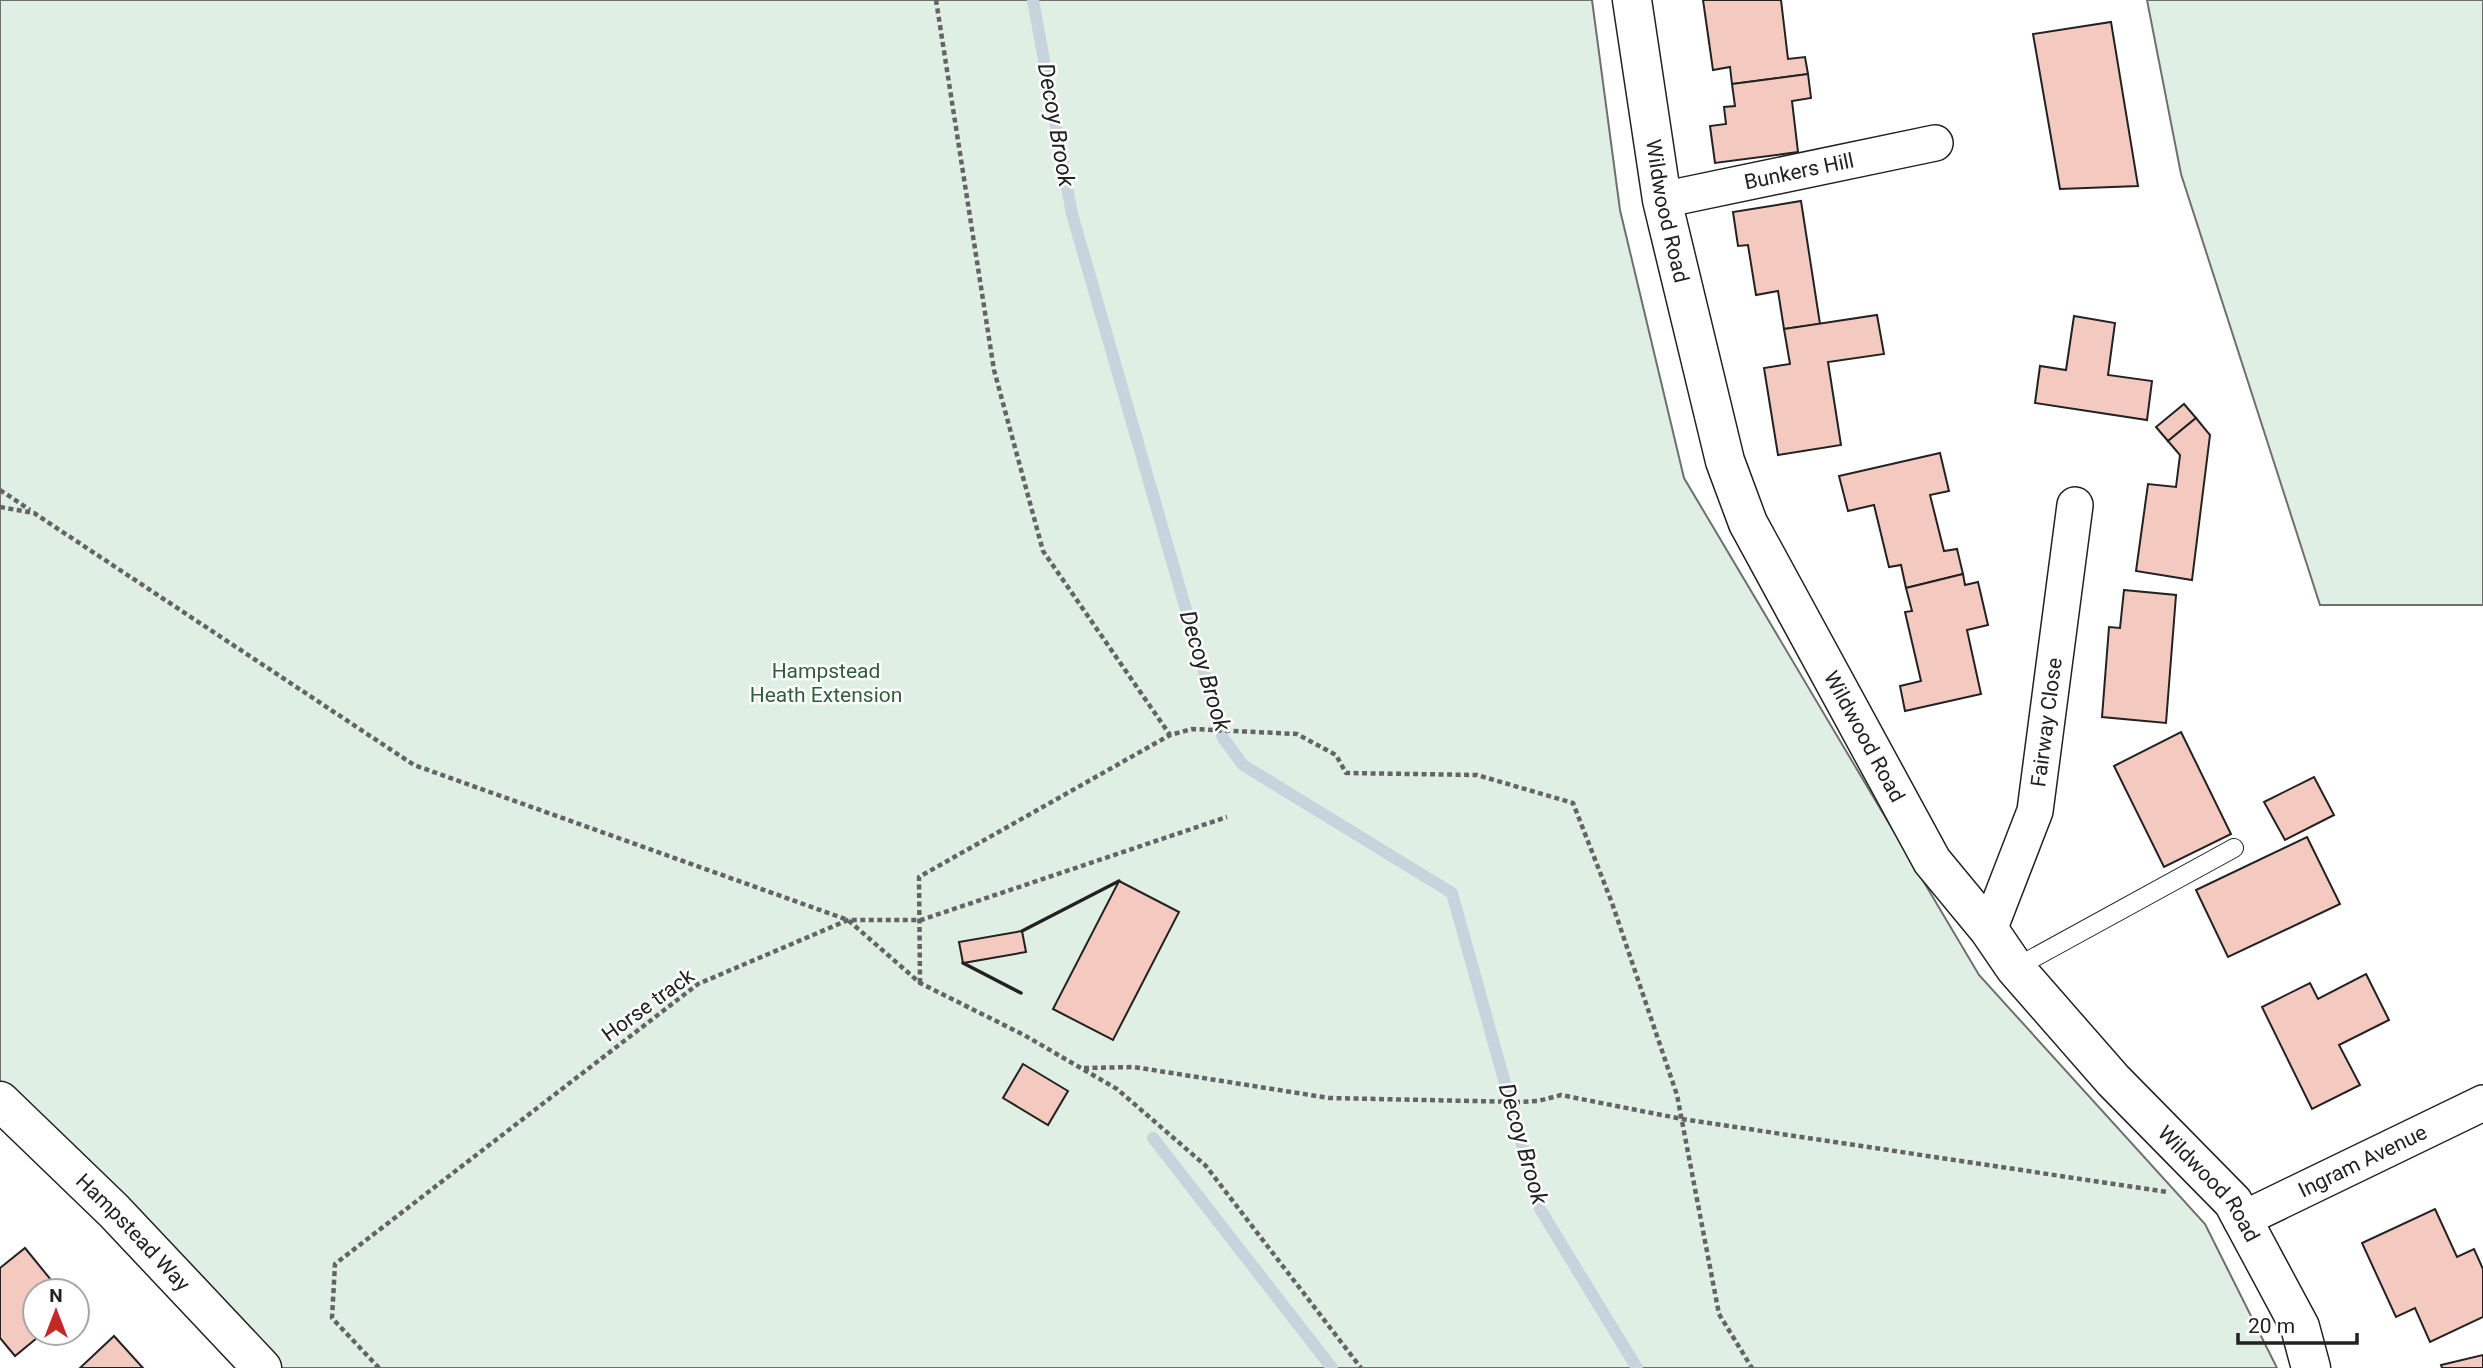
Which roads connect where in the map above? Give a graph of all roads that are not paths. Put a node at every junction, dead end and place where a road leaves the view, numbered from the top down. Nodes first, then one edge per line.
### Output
1 (1632, 0) edge
2 (1935, 143) dead end
3 (1662, 200) junction
4 (2075, 505) dead end
5 (2234, 848) dead end
6 (1989, 930) junction
7 (2015, 968) junction
8 (0, 1101) edge
9 (2483, 1103) edge
10 (2237, 1211) junction
11 (262, 1368) edge
12 (2311, 1368) edge

1 - 3 street, Wildwood Road
2 - 3 street, Bunkers Hill
3 - 6 street, Wildwood Road
4 - 6 street, Fairway Close
5 - 7 lane
6 - 7 street, Wildwood Road
7 - 10 street, Wildwood Road
8 - 11 street, Hampstead Way
9 - 10 street, Ingram Avenue
10 - 12 street, Wildwood Road

